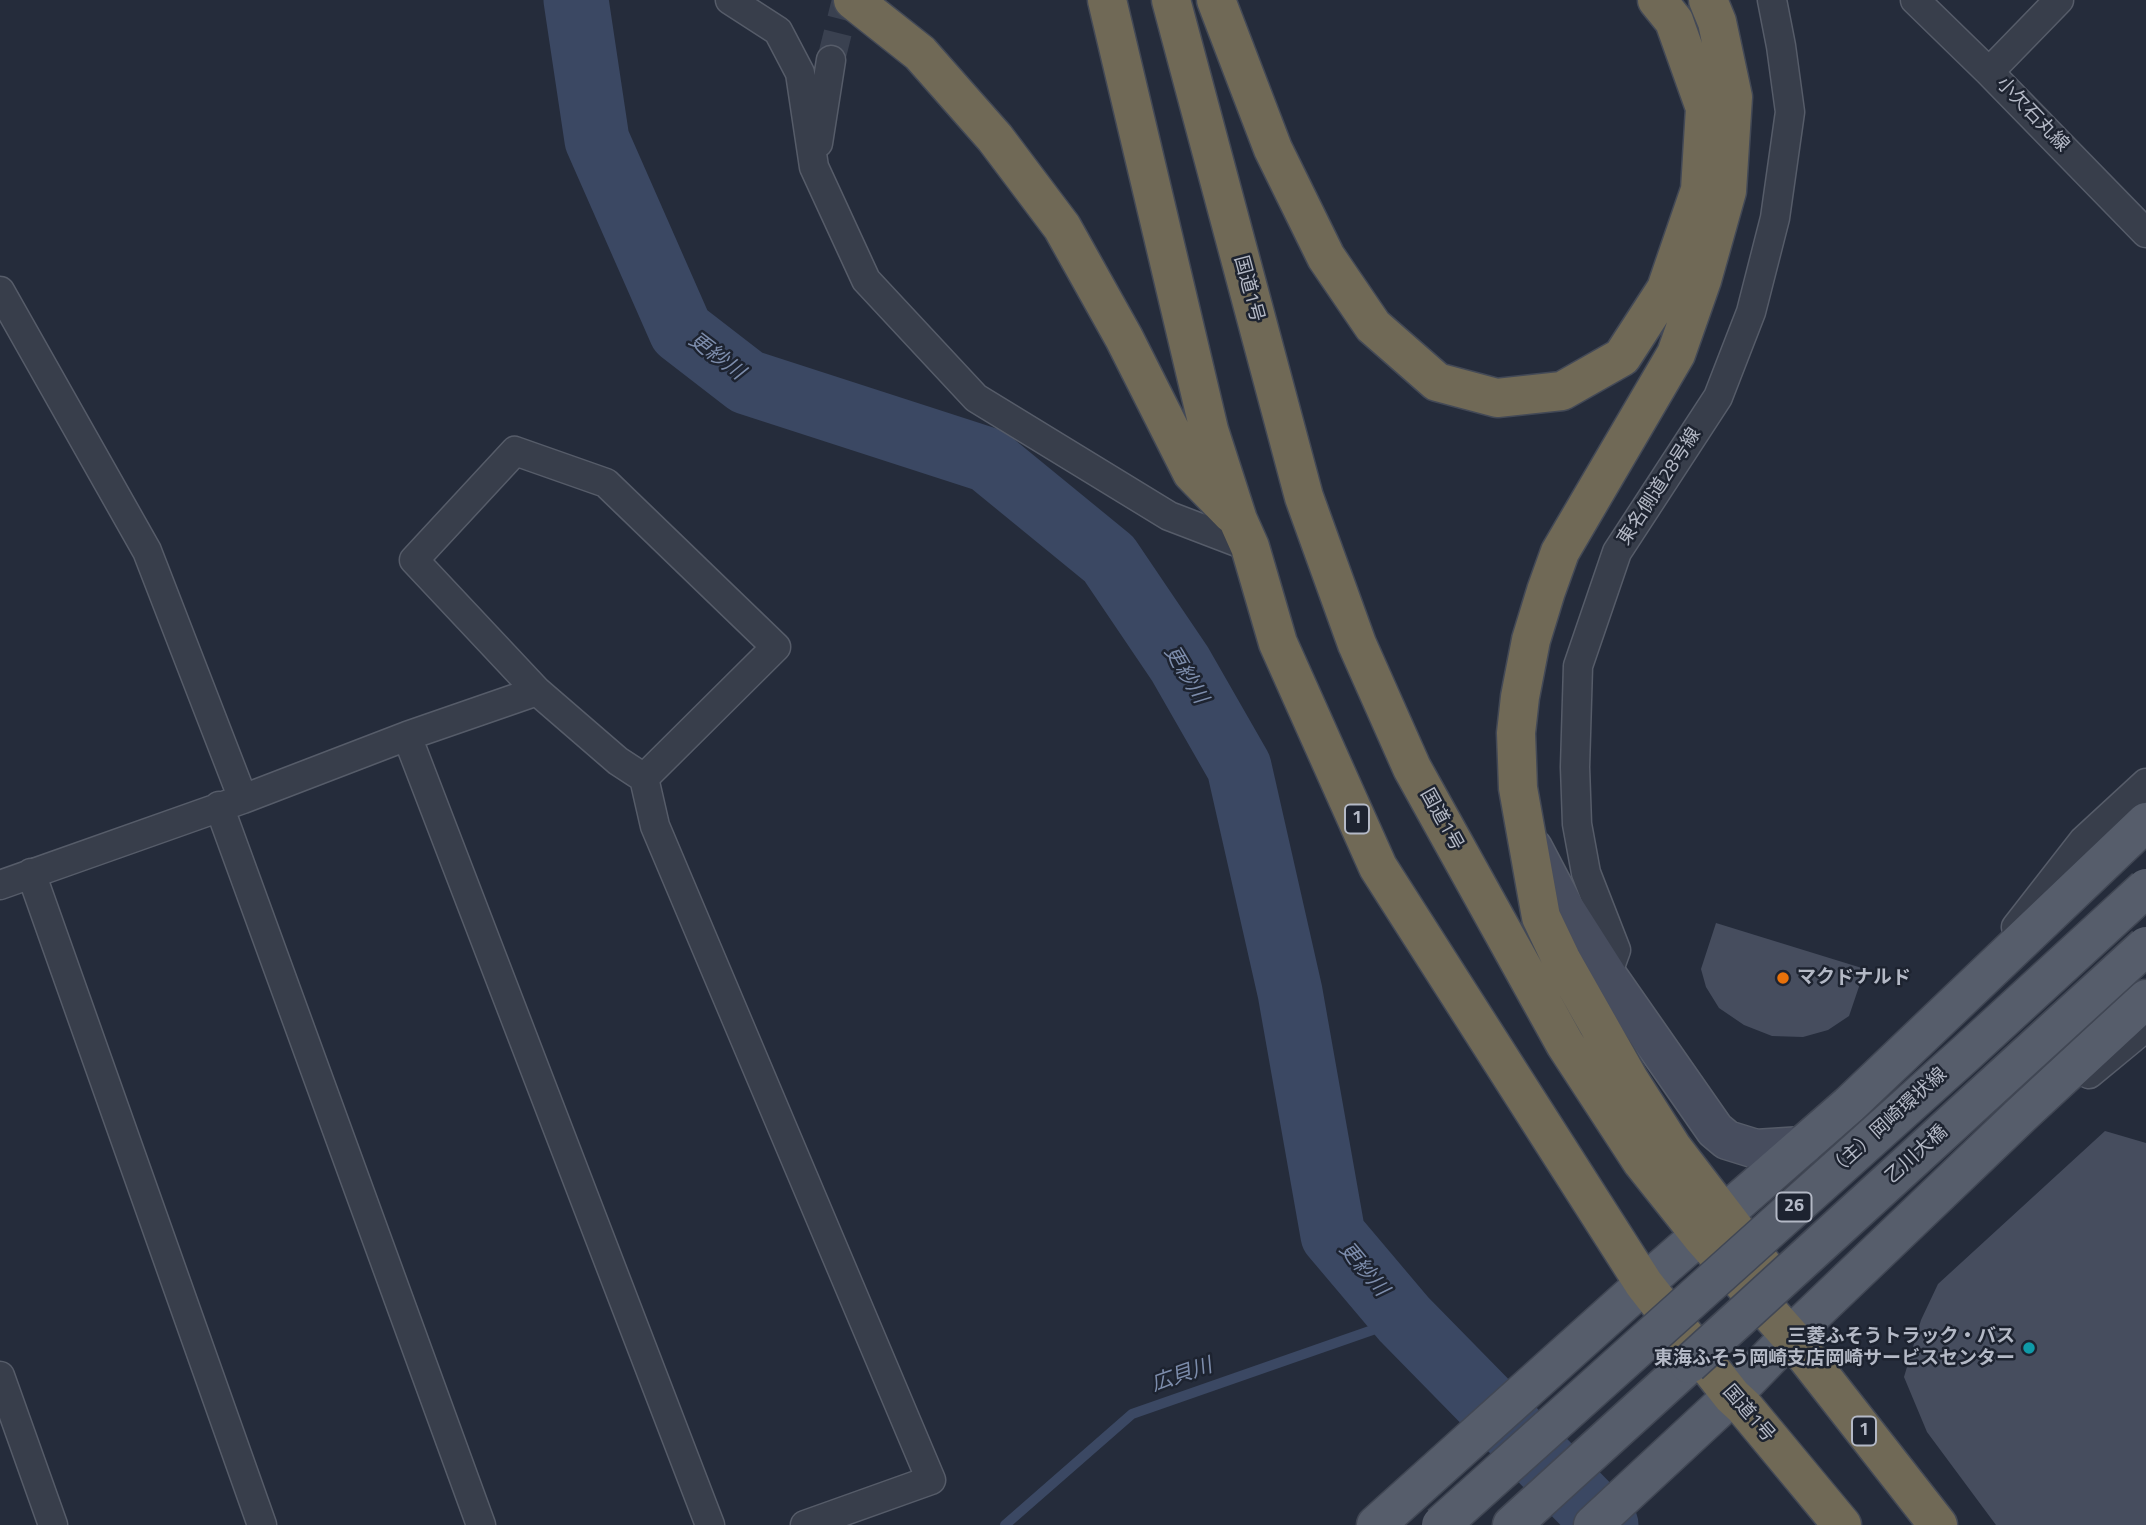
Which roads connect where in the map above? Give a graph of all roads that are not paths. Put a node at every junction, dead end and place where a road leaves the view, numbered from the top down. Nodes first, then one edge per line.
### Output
1 (730, 0) edge
2 (853, 0) edge
3 (1107, 0) edge
4 (1171, 0) edge
5 (1216, 0) edge
6 (1657, 0) edge
7 (1708, 0) edge
8 (1772, 0) edge
9 (1915, 0) edge
10 (2059, 0) edge
11 (831, 60) tunnel mouth
12 (1989, 72) junction
13 (814, 167) junction
14 (2146, 233) edge
15 (0, 291) edge
16 (1244, 534) junction
17 (537, 691) junction
18 (407, 736) junction
19 (644, 778) junction
20 (2146, 783) edge
21 (231, 803) junction
22 (2146, 822) edge
23 (1525, 834) junction
24 (31, 873) junction
25 (0, 885) edge
26 (2146, 888) edge
27 (2146, 946) edge
28 (1607, 975) junction
29 (2146, 999) edge
30 (1958, 1000) junction
31 (2146, 1027) edge
32 (2022, 1114) junction
33 (1803, 1146) junction
34 (1713, 1226) junction
35 (1644, 1284) junction
36 (1798, 1329) junction
37 (0, 1376) edge
38 (1732, 1396) junction
39 (53, 1525) edge
40 (262, 1525) edge
41 (481, 1525) edge
42 (710, 1525) edge
43 (806, 1525) edge
44 (1376, 1525) edge
45 (1441, 1525) edge
46 (1512, 1525) edge
47 (1593, 1525) edge
48 (1842, 1525) edge
49 (1940, 1525) edge

1 - 13 street
2 - 16 highway
3 - 16 highway, 国道1号 / 1
4 - 34 highway, 国道1号 / 1
5 - 6 highway
7 - 23 highway
8 - 28 street, 東名側道28号線
9 - 12 street, 小欠石丸線
10 - 12 street
11 - 13 street
12 - 14 street, 小欠石丸線
13 - 16 street
15 - 21 street
16 - 35 highway, 国道1号 / 1
17 - 18 street
17 - 19 street
17 - 19 street
18 - 21 street
18 - 42 street
19 - 43 street
20 - 30 street
21 - 24 street
21 - 41 street
22 - 30 main road, 26
23 - 28 street
23 - 34 highway
24 - 25 street
24 - 40 street
26 - 45 main road, （主）岡崎環状線 / 26, bridge
27 - 46 main road, 乙川大橋 / 26, bridge
28 - 33 street
29 - 32 main road
30 - 33 main road, 26
31 - 32 street
32 - 36 main road
33 - 34 main road, 26
34 - 35 main road, 26
34 - 36 highway, 国道1号 / 1
35 - 38 highway, 国道1号 / 1
35 - 44 main road, 26
36 - 38 main road
36 - 49 highway, 国道1号 / 1
37 - 39 street
38 - 47 main road
38 - 48 highway, 国道1号 / 1

